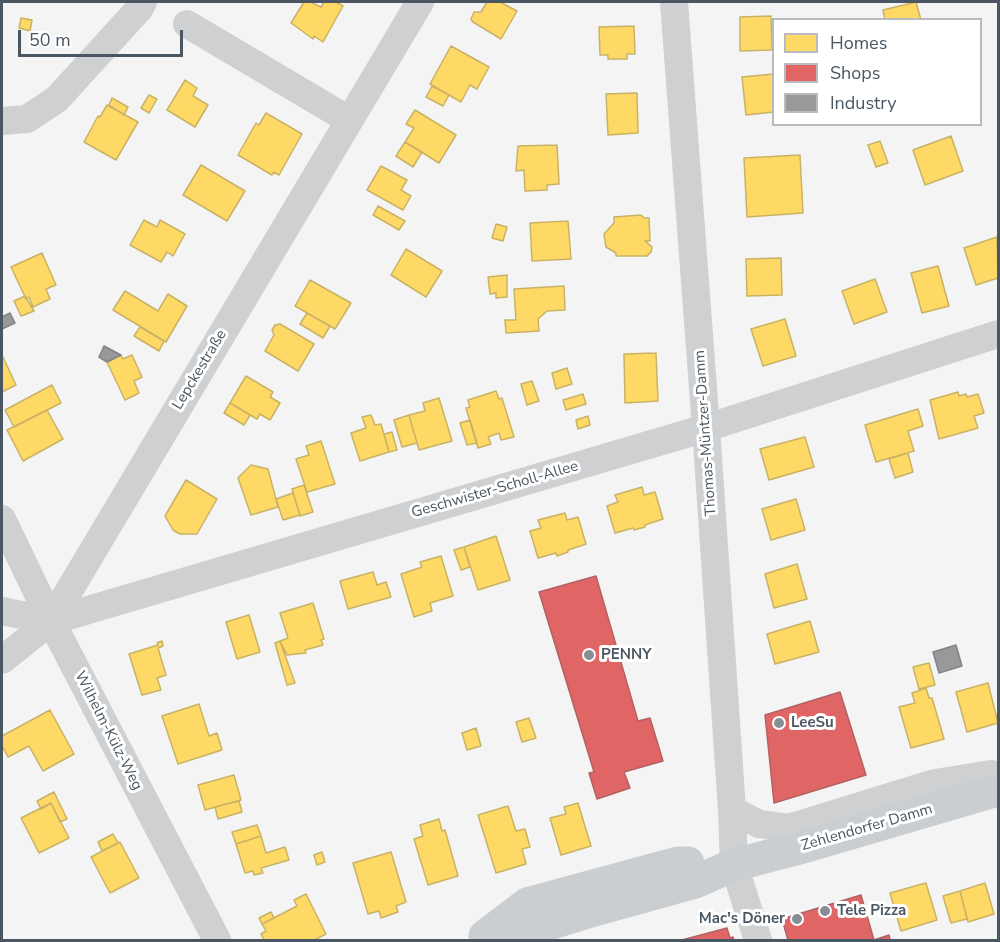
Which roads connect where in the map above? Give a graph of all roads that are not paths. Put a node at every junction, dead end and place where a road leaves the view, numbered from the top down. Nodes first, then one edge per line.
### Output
1 (143, 2) edge
2 (420, 2) edge
3 (674, 2) edge
4 (187, 24) dead end
5 (350, 120) junction
6 (2, 121) edge
7 (999, 334) edge
8 (706, 428) junction
9 (2, 519) edge
10 (2, 611) edge
11 (51, 621) junction
12 (2, 660) edge
13 (999, 776) edge
14 (999, 790) edge
15 (732, 810) junction
16 (734, 864) junction
17 (217, 940) edge
18 (479, 940) edge
19 (497, 940) edge
20 (758, 940) edge

1 - 6 street
2 - 5 street, Lepckestraße
3 - 8 street, Thomas-Müntzer-Damm
4 - 5 street
5 - 11 street, Lepckestraße
7 - 8 street, Geschwister-Scholl-Allee
8 - 11 street, Geschwister-Scholl-Allee
8 - 15 street, Thomas-Müntzer-Damm
9 - 11 street, Wilhelm-Külz-Weg
10 - 11 street
11 - 12 street, Geschwister-Scholl-Allee
11 - 17 street, Wilhelm-Külz-Weg
13 - 15 street
14 - 16 main road, Zehlendorfer Damm
15 - 16 street, Thomas-Müntzer-Damm
16 - 18 main road, Zehlendorfer Damm
16 - 19 main road, Zehlendorfer Damm
16 - 20 street, Thomas-Müntzer-Damm

